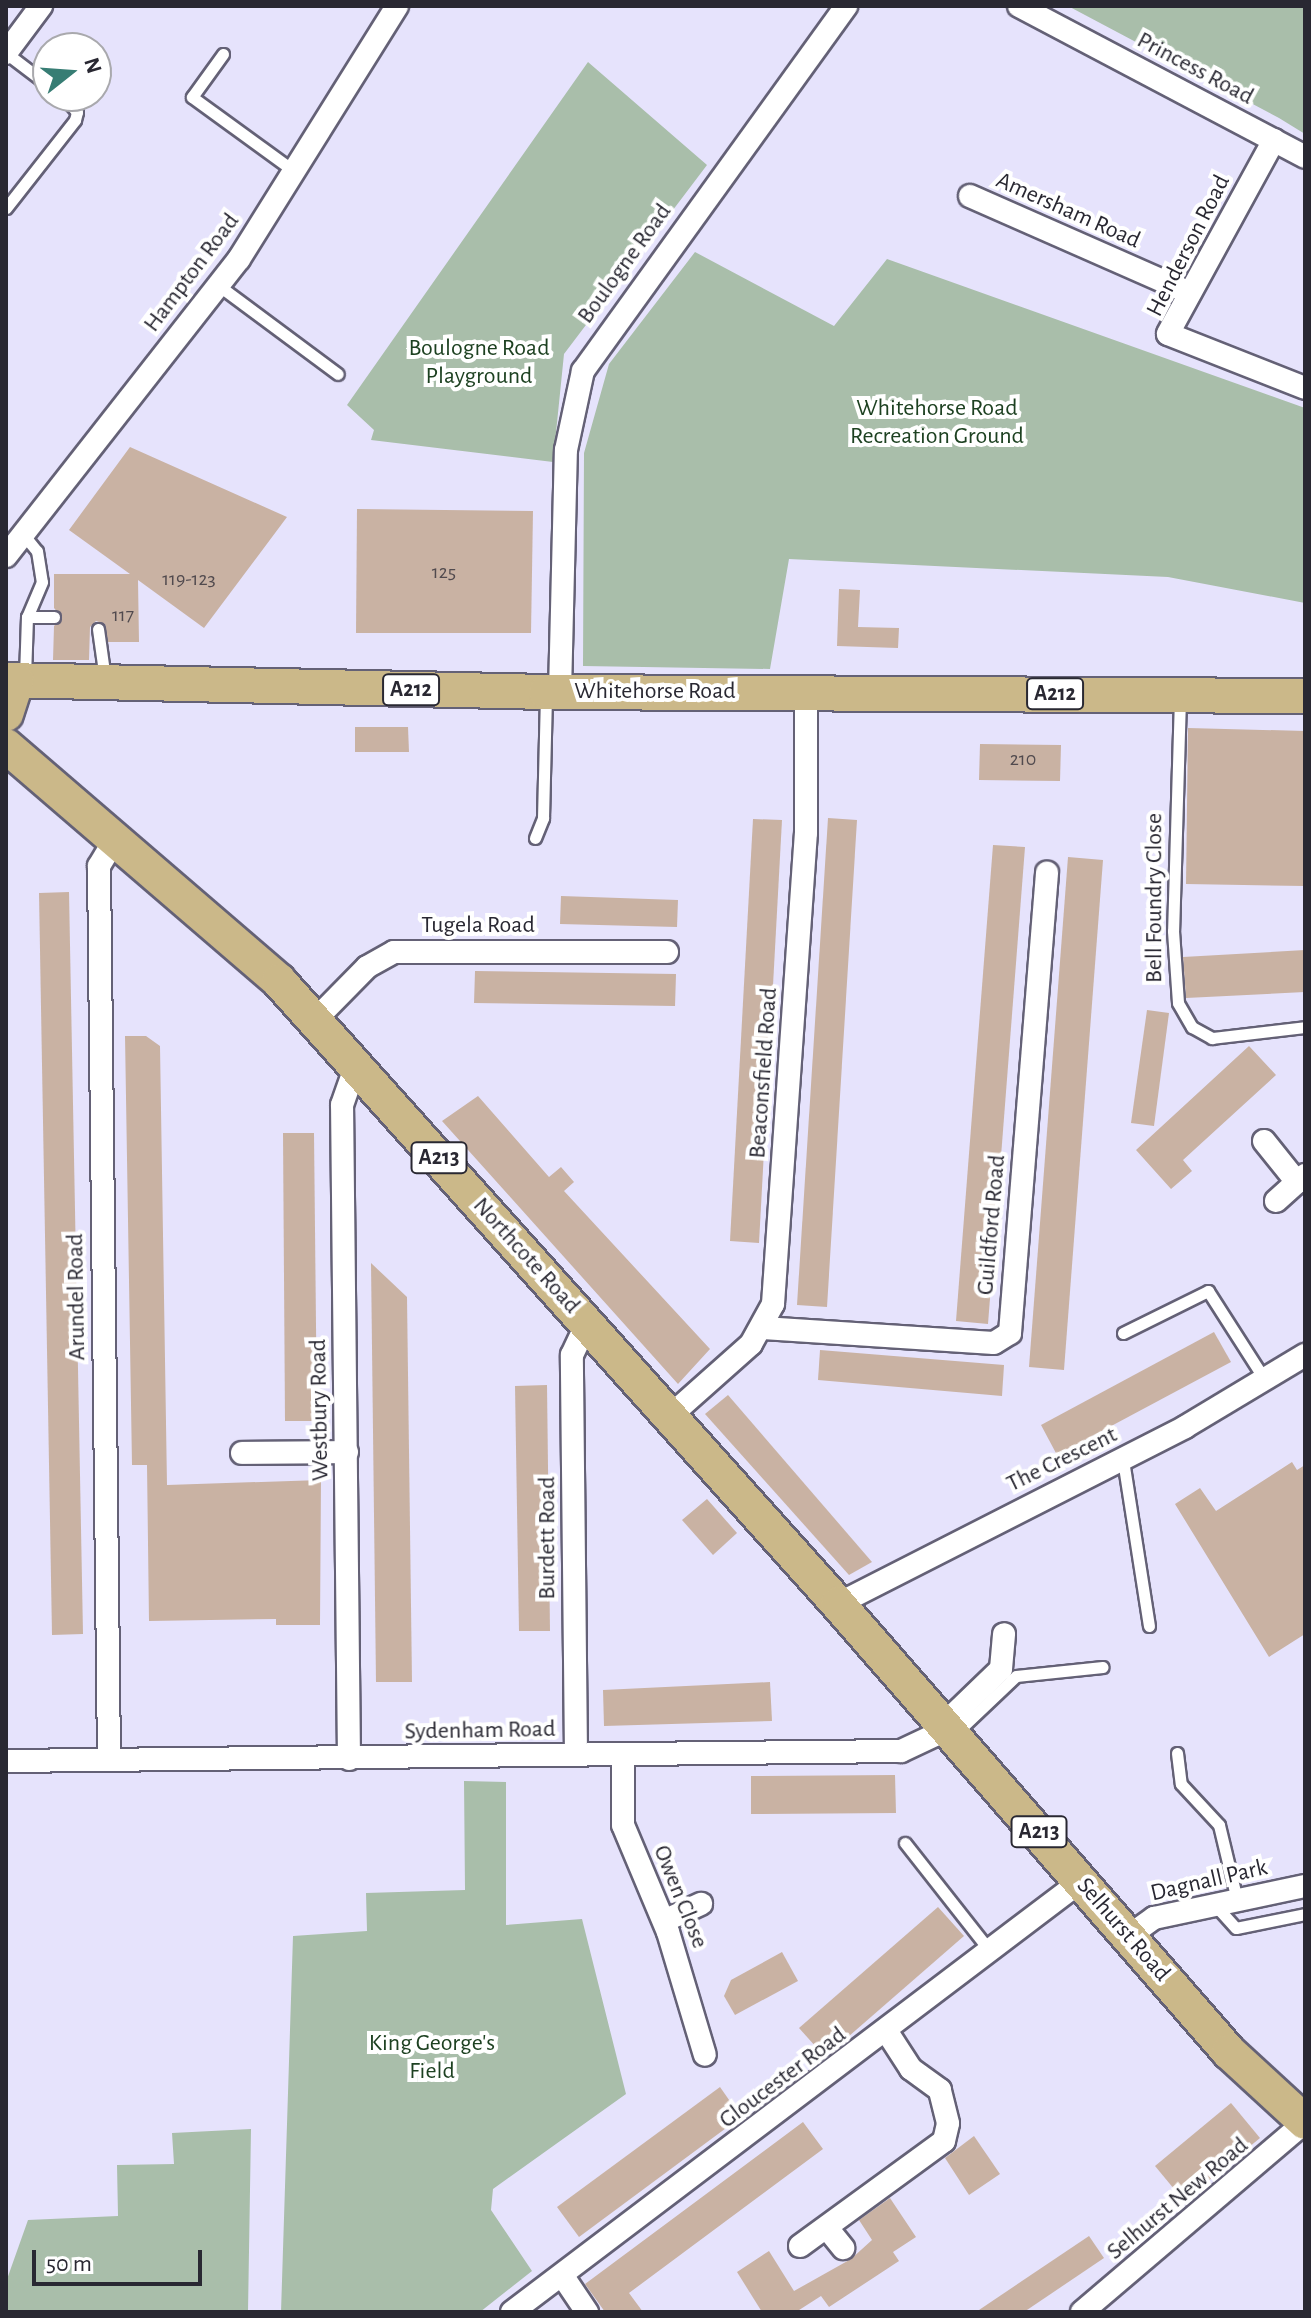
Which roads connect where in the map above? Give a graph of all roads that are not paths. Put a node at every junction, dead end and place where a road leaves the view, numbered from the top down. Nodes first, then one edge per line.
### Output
1 (41, 6) edge
2 (397, 6) edge
3 (846, 6) edge
4 (1019, 6) edge
5 (6, 53) edge
6 (223, 54) dead end
7 (32, 73) edge
8 (77, 112) edge
9 (1274, 140) junction
10 (1305, 157) edge
11 (294, 171) junction
12 (970, 196) dead end
13 (6, 208) edge
14 (218, 285) junction
15 (1190, 293) junction
16 (338, 374) dead end
17 (1305, 388) edge
18 (23, 534) junction
19 (6, 556) edge
20 (27, 617) junction
21 (54, 617) dead end
22 (98, 629) dead end
23 (16, 681) edge
24 (106, 685) junction
25 (553, 692) junction
26 (806, 692) junction
27 (1180, 695) junction
28 (1305, 696) edge
29 (6, 714) edge
30 (6, 746) edge
31 (535, 838) dead end
32 (115, 839) junction
33 (1047, 872) dead end
34 (667, 952) dead end
35 (315, 1020) junction
36 (1305, 1027) edge
37 (356, 1065) junction
38 (1264, 1141) dead end
39 (1301, 1178) edge
40 (1276, 1201) dead end
41 (587, 1323) junction
42 (763, 1328) junction
43 (1123, 1333) dead end
44 (1305, 1355) edge
45 (1265, 1380) junction
46 (670, 1416) junction
47 (347, 1452) junction
48 (242, 1453) dead end
49 (1123, 1460) junction
50 (838, 1604) junction
51 (1149, 1626) dead end
52 (1004, 1634) dead end
53 (1103, 1667) dead end
54 (949, 1730) junction
55 (1177, 1753) dead end
56 (576, 1755) junction
57 (623, 1757) junction
58 (349, 1759) junction
59 (109, 1760) junction
60 (6, 1761) edge
61 (905, 1843) dead end
62 (1081, 1881) junction
63 (1305, 1886) edge
64 (1226, 1903) junction
65 (701, 1904) dead end
66 (1305, 1914) edge
67 (664, 1921) junction
68 (1129, 1936) junction
69 (990, 1951) junction
70 (887, 2032) junction
71 (705, 2055) dead end
72 (1305, 2122) edge
73 (827, 2228) junction
74 (800, 2246) dead end
75 (843, 2248) dead end
76 (562, 2275) junction
77 (512, 2312) edge
78 (587, 2312) edge
79 (1082, 2312) edge

1 - 5 street
2 - 11 street, Hampton Road
3 - 25 street, Boulogne Road
4 - 9 street, Princess Road
5 - 7 lane
6 - 11 lane
8 - 13 lane
9 - 10 street, Princess Road
9 - 15 street, Henderson Road
11 - 14 street, Hampton Road
12 - 15 street, Amersham Road
14 - 16 lane
14 - 18 street, Hampton Road
15 - 17 street, Henderson Road
18 - 19 street, Hampton Road
18 - 20 lane
20 - 21 lane
20 - 23 lane
22 - 24 lane
23 - 24 main road, Whitehorse Road / A212
23 - 29 main road
24 - 25 main road, Whitehorse Road / A212
25 - 26 main road, Whitehorse Road / A212
25 - 31 lane
26 - 27 main road, Whitehorse Road / A212
26 - 42 street, Beaconsfield Road
27 - 28 main road, Whitehorse Road / A212
27 - 36 lane, Bell Foundry Close
30 - 32 main road, Northcote Road / A213
32 - 35 main road, Northcote Road / A213
32 - 59 street, Arundel Road
33 - 42 street, Guildford Road
34 - 35 street, Tugela Road
35 - 37 main road, Northcote Road / A213
37 - 41 main road, Northcote Road / A213
37 - 47 street, Westbury Road
38 - 39 street
39 - 40 street
41 - 46 main road, Northcote Road / A213
41 - 56 street, Burdett Road
42 - 46 street
43 - 45 lane
44 - 45 street, The Crescent
45 - 49 street, The Crescent
46 - 50 main road, Northcote Road / A213
47 - 48 street
47 - 58 street, Westbury Road
49 - 50 street, The Crescent
49 - 51 lane
50 - 54 main road, Northcote Road / A213
52 - 54 street, Sydenham Road
53 - 54 lane
54 - 57 street, Sydenham Road
54 - 62 main road, Selhurst Road / A213
55 - 64 lane
56 - 57 street, Sydenham Road
56 - 58 street, Sydenham Road
57 - 67 street, Owen Close
58 - 59 street, Sydenham Road
59 - 60 street, Sydenham Road
61 - 69 lane
62 - 68 main road, Selhurst Road / A213
62 - 69 street, Gloucester Road
63 - 64 street, Dagnall Park
64 - 66 lane
64 - 68 street, Dagnall Park
65 - 67 street
67 - 71 street, Owen Close
68 - 72 main road, Selhurst Road / A213
69 - 70 street, Gloucester Road
70 - 73 street
70 - 76 street, Gloucester Road
72 - 79 street, Selhurst New Road
73 - 74 street
73 - 75 street
76 - 77 street, Gloucester Road
76 - 78 street

